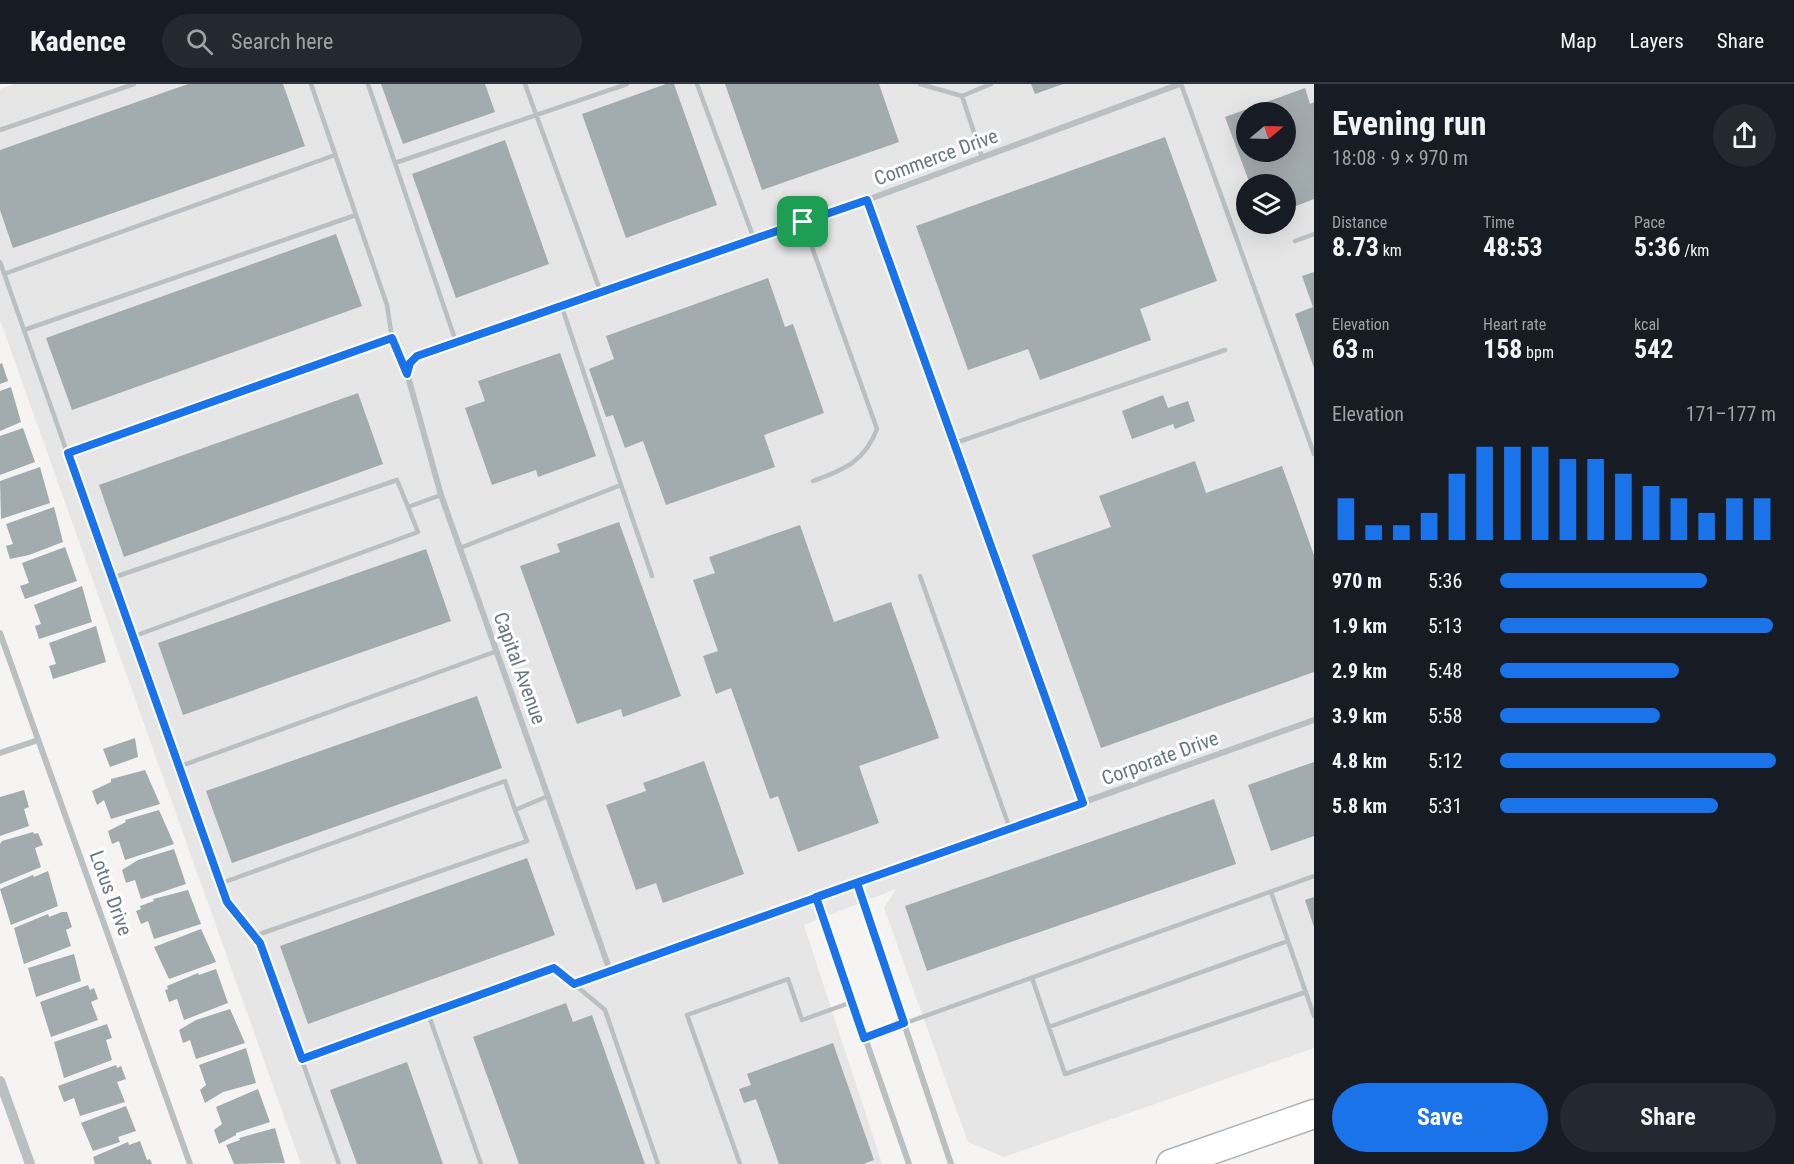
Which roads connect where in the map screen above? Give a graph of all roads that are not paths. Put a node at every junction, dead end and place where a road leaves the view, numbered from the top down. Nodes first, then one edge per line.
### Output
1 (134, 84) edge
2 (310, 84) edge
3 (368, 84) edge
4 (525, 84) edge
5 (627, 84) edge
6 (697, 84) edge
7 (920, 84) edge
8 (992, 84) edge
9 (1180, 84) edge
10 (962, 96) junction
11 (536, 115) junction
12 (0, 130) edge
13 (335, 155) junction
14 (982, 157) junction
15 (395, 163) junction
16 (867, 200) junction
17 (356, 215) junction
18 (803, 222) junction
19 (1314, 234) edge
20 (754, 239) junction
21 (1295, 241) dead end
22 (0, 262) edge
23 (4, 274) junction
24 (601, 294) junction
25 (562, 307) junction
26 (24, 330) junction
27 (392, 338) junction
28 (456, 342) junction
29 (1225, 350) dead end
30 (407, 374) junction
31 (955, 443) junction
32 (68, 453) junction
33 (1314, 454) edge
34 (813, 481) dead end
35 (621, 485) junction
36 (441, 495) junction
37 (408, 507) junction
38 (460, 548) junction
39 (652, 576) dead end
40 (920, 576) dead end
41 (112, 578) junction
42 (0, 633) edge
43 (132, 637) junction
44 (497, 651) junction
45 (1314, 720) edge
46 (38, 740) junction
47 (0, 753) edge
48 (178, 767) junction
49 (548, 796) junction
50 (1083, 803) junction
51 (516, 810) junction
52 (1010, 829) junction
53 (1314, 876) edge
54 (857, 883) junction
55 (219, 884) junction
56 (1271, 892) junction
57 (816, 897) junction
58 (254, 936) junction
59 (1288, 941) junction
60 (610, 971) junction
61 (1032, 978) junction
62 (574, 984) junction
63 (1306, 994) junction
64 (1314, 994) edge
65 (852, 1002) junction
66 (428, 1013) junction
67 (1314, 1016) edge
68 (904, 1023) junction
69 (1049, 1027) junction
70 (864, 1038) junction
71 (302, 1059) junction
72 (1, 1084) edge
73 (1314, 1114) edge
74 (30, 1164) edge
75 (190, 1164) edge
76 (339, 1164) edge
77 (481, 1164) edge
78 (658, 1164) edge
79 (740, 1164) edge
80 (909, 1164) edge
81 (951, 1164) edge
82 (1171, 1164) edge

1 - 12 lane
2 - 13 lane
3 - 15 lane
4 - 11 lane
5 - 11 lane
6 - 20 lane
7 - 10 lane
8 - 10 lane
9 - 14 street, Commerce Drive
9 - 33 lane
10 - 14 lane
11 - 15 lane
11 - 24 lane
13 - 17 lane
13 - 23 lane
14 - 16 street, Commerce Drive
15 - 28 lane
16 - 18 street, Commerce Drive
16 - 31 lane
17 - 26 lane
17 - 27 lane
18 - 20 street, Commerce Drive
18 - 34 lane
19 - 21 lane
20 - 24 street, Commerce Drive
22 - 23 lane
23 - 26 lane
24 - 25 street, Commerce Drive
25 - 28 street, Commerce Drive
25 - 35 lane
26 - 32 lane
27 - 30 lane
27 - 32 lane
28 - 30 street, Commerce Drive
29 - 31 lane
30 - 36 street, Capital Avenue
31 - 50 lane
32 - 41 lane
35 - 38 lane
35 - 39 lane
36 - 37 lane
36 - 38 street, Capital Avenue
37 - 41 lane
37 - 43 lane
38 - 44 street, Capital Avenue
40 - 52 lane
41 - 43 lane
42 - 46 street, Lotus Drive
43 - 48 lane
44 - 48 lane
44 - 49 street, Capital Avenue
45 - 50 street, Corporate Drive
46 - 47 street
46 - 75 street, Lotus Drive
48 - 55 lane
49 - 51 lane
49 - 60 street, Capital Avenue
50 - 52 street, Corporate Drive
51 - 55 lane
51 - 58 lane
52 - 54 street, Corporate Drive
53 - 56 lane
54 - 57 street, Corporate Drive
54 - 68 street
55 - 58 lane
56 - 59 lane
56 - 61 lane
57 - 60 street, Corporate Drive
57 - 65 street
58 - 71 lane
59 - 63 lane
59 - 69 lane
60 - 62 lane
61 - 68 lane
61 - 69 lane
62 - 66 lane
62 - 78 lane
63 - 64 lane
63 - 67 lane
63 - 69 lane
65 - 70 street
65 - 79 lane
66 - 71 lane
66 - 77 lane
68 - 70 lane
68 - 81 street
70 - 80 street
71 - 76 lane
72 - 74 street
73 - 82 main road

